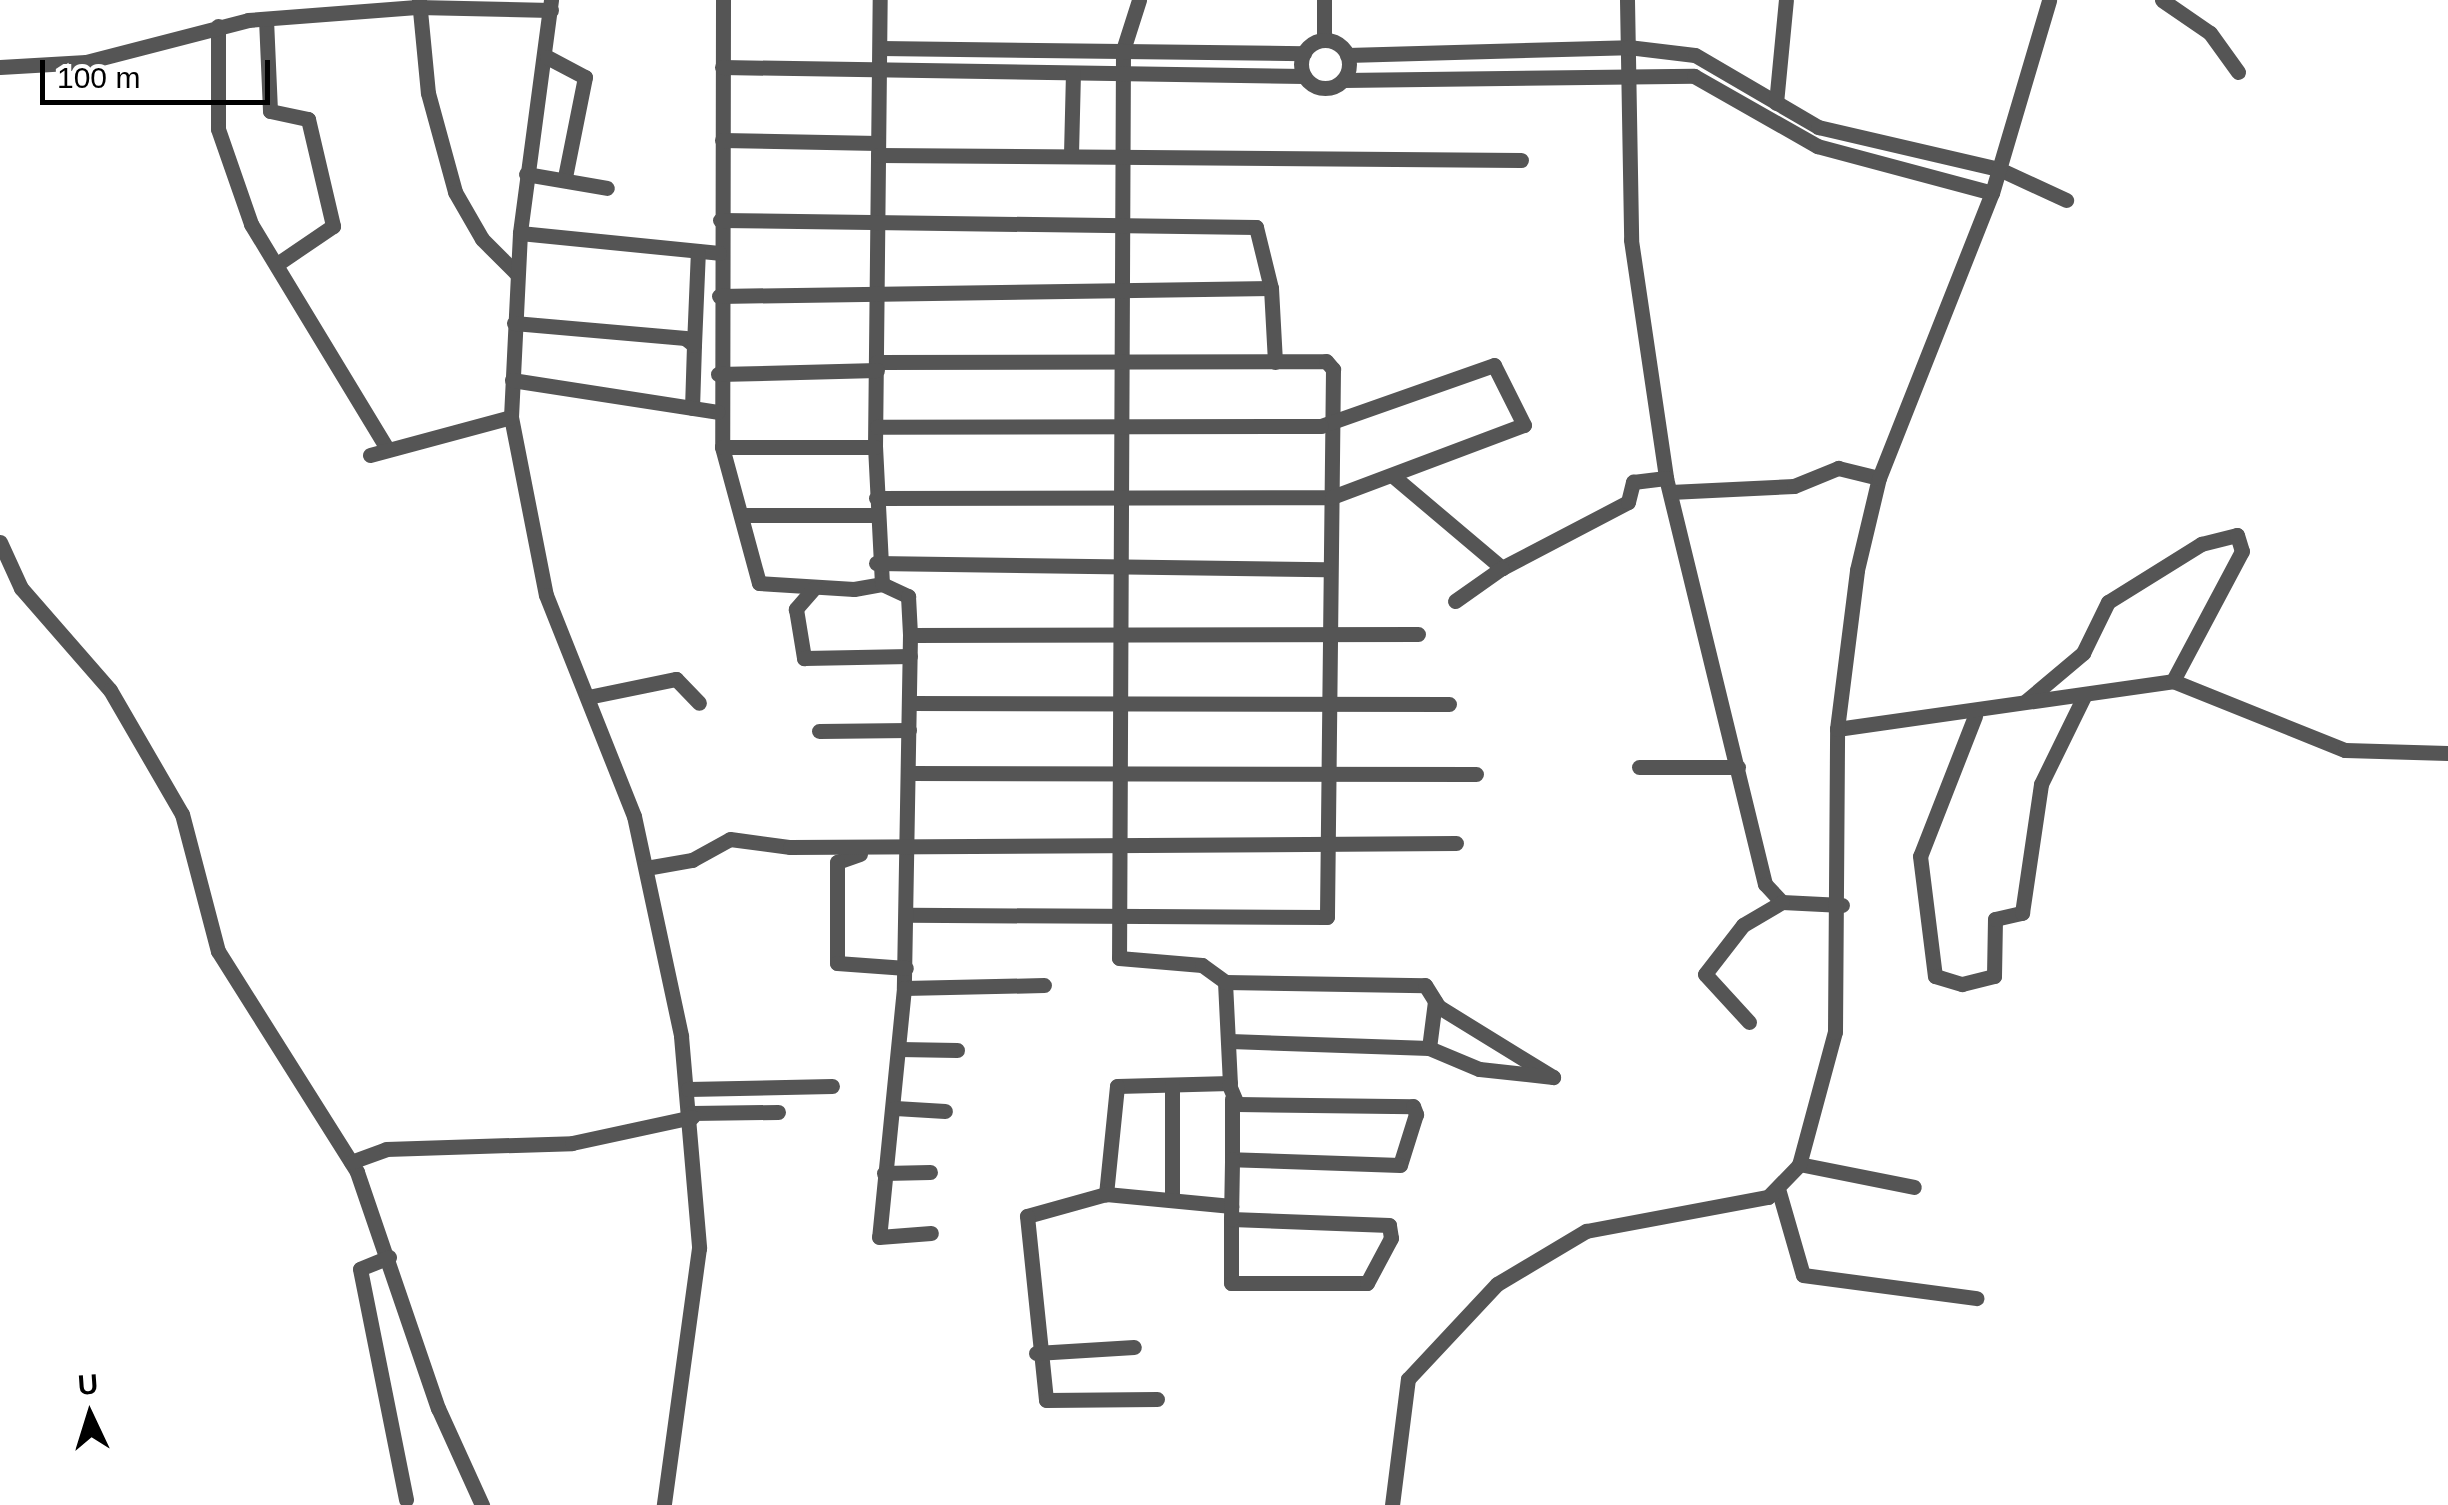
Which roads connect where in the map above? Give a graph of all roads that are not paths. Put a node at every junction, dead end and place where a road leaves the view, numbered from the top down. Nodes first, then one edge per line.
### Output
1 (722, 0) edge
2 (880, 0) edge
3 (1140, 0) edge
4 (1324, 0) edge
5 (1627, 0) edge
6 (1786, 0) edge
7 (2049, 0) edge
8 (2162, 0) edge
9 (418, 3) edge
10 (551, 5) edge
11 (266, 18) junction
12 (218, 26) junction
13 (1324, 40) junction
14 (1628, 47) junction
15 (880, 48) junction
16 (1123, 50) junction
17 (1304, 53) junction
18 (1348, 56) junction
19 (547, 57) junction
20 (6, 67) edge
21 (722, 67) junction
22 (880, 71) junction
23 (1628, 71) junction
24 (2238, 72) dead end
25 (1073, 74) junction
26 (1123, 75) junction
27 (1304, 76) junction
28 (1343, 80) junction
29 (1776, 103) junction
30 (722, 140) junction
31 (878, 149) junction
32 (1072, 154) junction
33 (1125, 154) junction
34 (1521, 160) dead end
35 (2000, 169) junction
36 (526, 174) junction
37 (565, 177) junction
38 (607, 188) dead end
39 (1992, 193) junction
40 (2066, 200) dead end
41 (720, 220) junction
42 (879, 221) junction
43 (1124, 222) junction
44 (520, 233) junction
45 (698, 251) junction
46 (719, 253) junction
47 (280, 262) junction
48 (517, 274) junction
49 (1272, 288) junction
50 (1124, 290) junction
51 (876, 291) junction
52 (719, 296) junction
53 (514, 323) junction
54 (694, 345) junction
55 (1123, 360) junction
56 (1275, 362) junction
57 (878, 366) junction
58 (718, 374) junction
59 (512, 380) junction
60 (692, 408) junction
61 (718, 412) junction
62 (511, 417) junction
63 (1334, 424) junction
64 (877, 427) junction
65 (1122, 428) junction
66 (875, 446) junction
67 (722, 447) junction
68 (387, 449) junction
69 (370, 456) dead end
70 (1393, 476) junction
71 (1879, 478) junction
72 (1668, 485) junction
73 (1122, 495) junction
74 (1332, 497) junction
75 (876, 507) junction
76 (741, 515) junction
77 (0, 542) edge
78 (876, 563) junction
79 (1122, 564) junction
80 (0, 568) edge
81 (1502, 568) junction
82 (1325, 569) junction
83 (15, 580) junction
84 (882, 584) junction
85 (814, 588) junction
86 (1455, 600) dead end
87 (1418, 634) dead end
88 (910, 635) junction
89 (1119, 636) junction
90 (1331, 636) junction
91 (910, 656) junction
92 (2172, 682) junction
93 (2085, 694) junction
94 (588, 697) junction
95 (1119, 701) junction
96 (699, 703) dead end
97 (909, 703) junction
98 (1449, 704) dead end
99 (2022, 704) junction
100 (1330, 707) junction
101 (1975, 716) junction
102 (1837, 729) junction
103 (909, 730) junction
104 (820, 731) dead end
105 (2448, 753) edge
106 (1639, 767) dead end
107 (1738, 767) junction
108 (909, 773) junction
109 (1119, 773) junction
110 (1329, 774) junction
111 (1476, 774) dead end
112 (1328, 842) junction
113 (1120, 843) junction
114 (1456, 843) dead end
115 (909, 849) junction
116 (646, 868) junction
117 (1782, 902) junction
118 (1842, 906) junction
119 (1118, 913) junction
120 (909, 915) junction
121 (906, 968) junction
122 (1226, 982) junction
123 (1044, 985) dead end
124 (904, 988) junction
125 (1435, 1001) junction
126 (1749, 1022) dead end
127 (1230, 1041) junction
128 (1428, 1048) junction
129 (898, 1049) junction
130 (956, 1050) dead end
131 (1172, 1085) junction
132 (832, 1086) dead end
133 (688, 1090) junction
134 (1230, 1092) junction
135 (894, 1108) junction
136 (945, 1111) dead end
137 (778, 1112) dead end
138 (691, 1115) junction
139 (1232, 1159) junction
140 (351, 1162) junction
141 (1799, 1164) junction
142 (884, 1172) junction
143 (930, 1172) dead end
144 (1914, 1187) dead end
145 (1779, 1192) junction
146 (1106, 1194) junction
147 (1172, 1200) junction
148 (1231, 1213) junction
149 (931, 1234) dead end
150 (389, 1257) junction
151 (1976, 1298) dead end
152 (1134, 1347) dead end
153 (1036, 1353) junction
154 (1157, 1399) dead end
155 (406, 1498) dead end
156 (482, 1505) edge
157 (664, 1505) edge
158 (1392, 1505) edge

1 - 21 street
2 - 15 street
3 - 16 street
4 - 13 street
5 - 14 street
6 - 29 street
7 - 35 street
8 - 24 street
9 - 10 street
9 - 11 street
9 - 48 street
10 - 19 street
11 - 12 street
11 - 47 street
12 - 20 street
12 - 47 street
13 - 17 street
13 - 18 street
14 - 18 street
14 - 23 street
14 - 29 street
15 - 16 street
15 - 22 street
16 - 17 street
16 - 26 street
17 - 27 street
18 - 28 street
19 - 36 street
19 - 37 street
21 - 22 street
21 - 30 street
22 - 25 street
22 - 31 street
23 - 28 street
23 - 39 street
23 - 72 street
25 - 26 street
25 - 32 street
26 - 27 street
26 - 33 street
27 - 28 street
29 - 35 street
30 - 31 street
30 - 41 street
31 - 32 street
31 - 42 street
32 - 33 street
33 - 34 street
33 - 43 street
35 - 39 street
35 - 40 street
36 - 37 street
36 - 44 street
37 - 38 street
39 - 71 street
41 - 42 street
41 - 46 street
42 - 43 street
42 - 51 street
43 - 49 street
43 - 50 street
44 - 45 street
44 - 48 street
45 - 46 street
45 - 54 street
46 - 52 street
47 - 68 street
48 - 53 street
49 - 50 street
49 - 56 street
50 - 51 street
50 - 55 street
51 - 52 street
51 - 57 street
52 - 58 street
53 - 54 street
53 - 59 street
54 - 60 street
55 - 56 street
55 - 57 street
55 - 65 street
56 - 63 street
57 - 58 street
57 - 64 street
58 - 61 street
59 - 60 street
59 - 62 street
60 - 61 street
61 - 67 street
62 - 68 street
62 - 94 street
63 - 65 street
63 - 70 street
63 - 74 street
64 - 65 street
64 - 66 street
65 - 73 street
66 - 67 street
66 - 75 street
67 - 76 street
68 - 69 street
70 - 74 street
70 - 81 street
71 - 72 street
71 - 102 street
72 - 81 street
72 - 107 street
73 - 74 street
73 - 75 street
73 - 79 street
74 - 82 street
75 - 76 street
75 - 78 street
76 - 85 street
77 - 83 street
78 - 79 street
78 - 84 street
79 - 82 street
79 - 89 street
80 - 83 street
81 - 86 street
82 - 90 street
83 - 140 street
84 - 85 street
84 - 88 street
85 - 91 street
87 - 90 street
88 - 89 street
88 - 91 street
89 - 90 street
89 - 95 street
90 - 100 street
91 - 97 street
92 - 93 street
92 - 99 street
92 - 105 street
93 - 99 street
93 - 101 street
94 - 96 street
94 - 116 street
95 - 97 street
95 - 100 street
95 - 109 street
97 - 103 street
98 - 100 street
99 - 101 street
100 - 110 street
101 - 102 street
102 - 118 street
103 - 104 street
103 - 108 street
106 - 107 street
107 - 117 street
108 - 109 street
108 - 115 street
109 - 110 street
109 - 113 street
110 - 111 street
110 - 112 street
112 - 113 street
112 - 114 street
112 - 119 street
113 - 115 street
113 - 119 street
115 - 116 street
115 - 120 street
115 - 121 street
116 - 133 street
117 - 118 street
117 - 126 street
118 - 141 street
119 - 120 street
119 - 122 street
120 - 121 street
121 - 124 street
122 - 125 street
122 - 127 street
123 - 124 street
124 - 129 street
125 - 128 street
125 - 128 street
127 - 128 street
127 - 134 street
129 - 130 street
129 - 135 street
131 - 134 street
131 - 146 street
131 - 147 street
132 - 133 street
133 - 138 street
134 - 139 street
134 - 139 street
135 - 136 street
135 - 142 street
137 - 138 street
138 - 140 street
138 - 157 street
139 - 148 street
140 - 150 street
141 - 144 street
141 - 145 street
142 - 143 street
142 - 149 street
145 - 151 street
145 - 158 street
146 - 147 street
146 - 153 street
147 - 148 street
148 - 148 street
150 - 155 street
150 - 156 street
152 - 153 street
153 - 154 street

